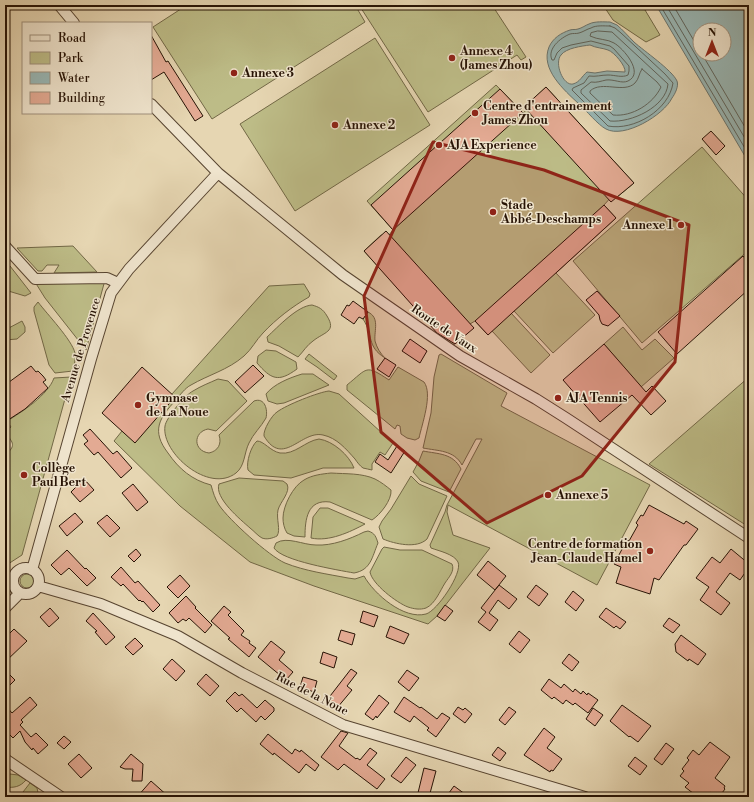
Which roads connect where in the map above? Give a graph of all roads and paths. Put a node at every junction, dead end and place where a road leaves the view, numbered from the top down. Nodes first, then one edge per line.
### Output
1 (59, 5) edge
2 (73, 22) edge
3 (152, 105) edge
4 (218, 173) junction
5 (5, 246) edge
6 (118, 283) junction
7 (749, 538) edge
8 (32, 570) junction
9 (9, 578) edge
10 (38, 586) junction
11 (20, 592) junction
12 (5, 608) edge
13 (5, 759) edge
14 (61, 797) edge
15 (585, 797) edge

1 - 2 street
3 - 4 street, Route de Vaux
4 - 6 street, Avenue de Provence
4 - 7 street, Route de Vaux
5 - 6 street
6 - 8 street, Avenue de Provence
8 - 9 street
8 - 10 street
9 - 11 street
10 - 11 street
10 - 15 street, Rue de la Noue
11 - 12 street
13 - 14 street

